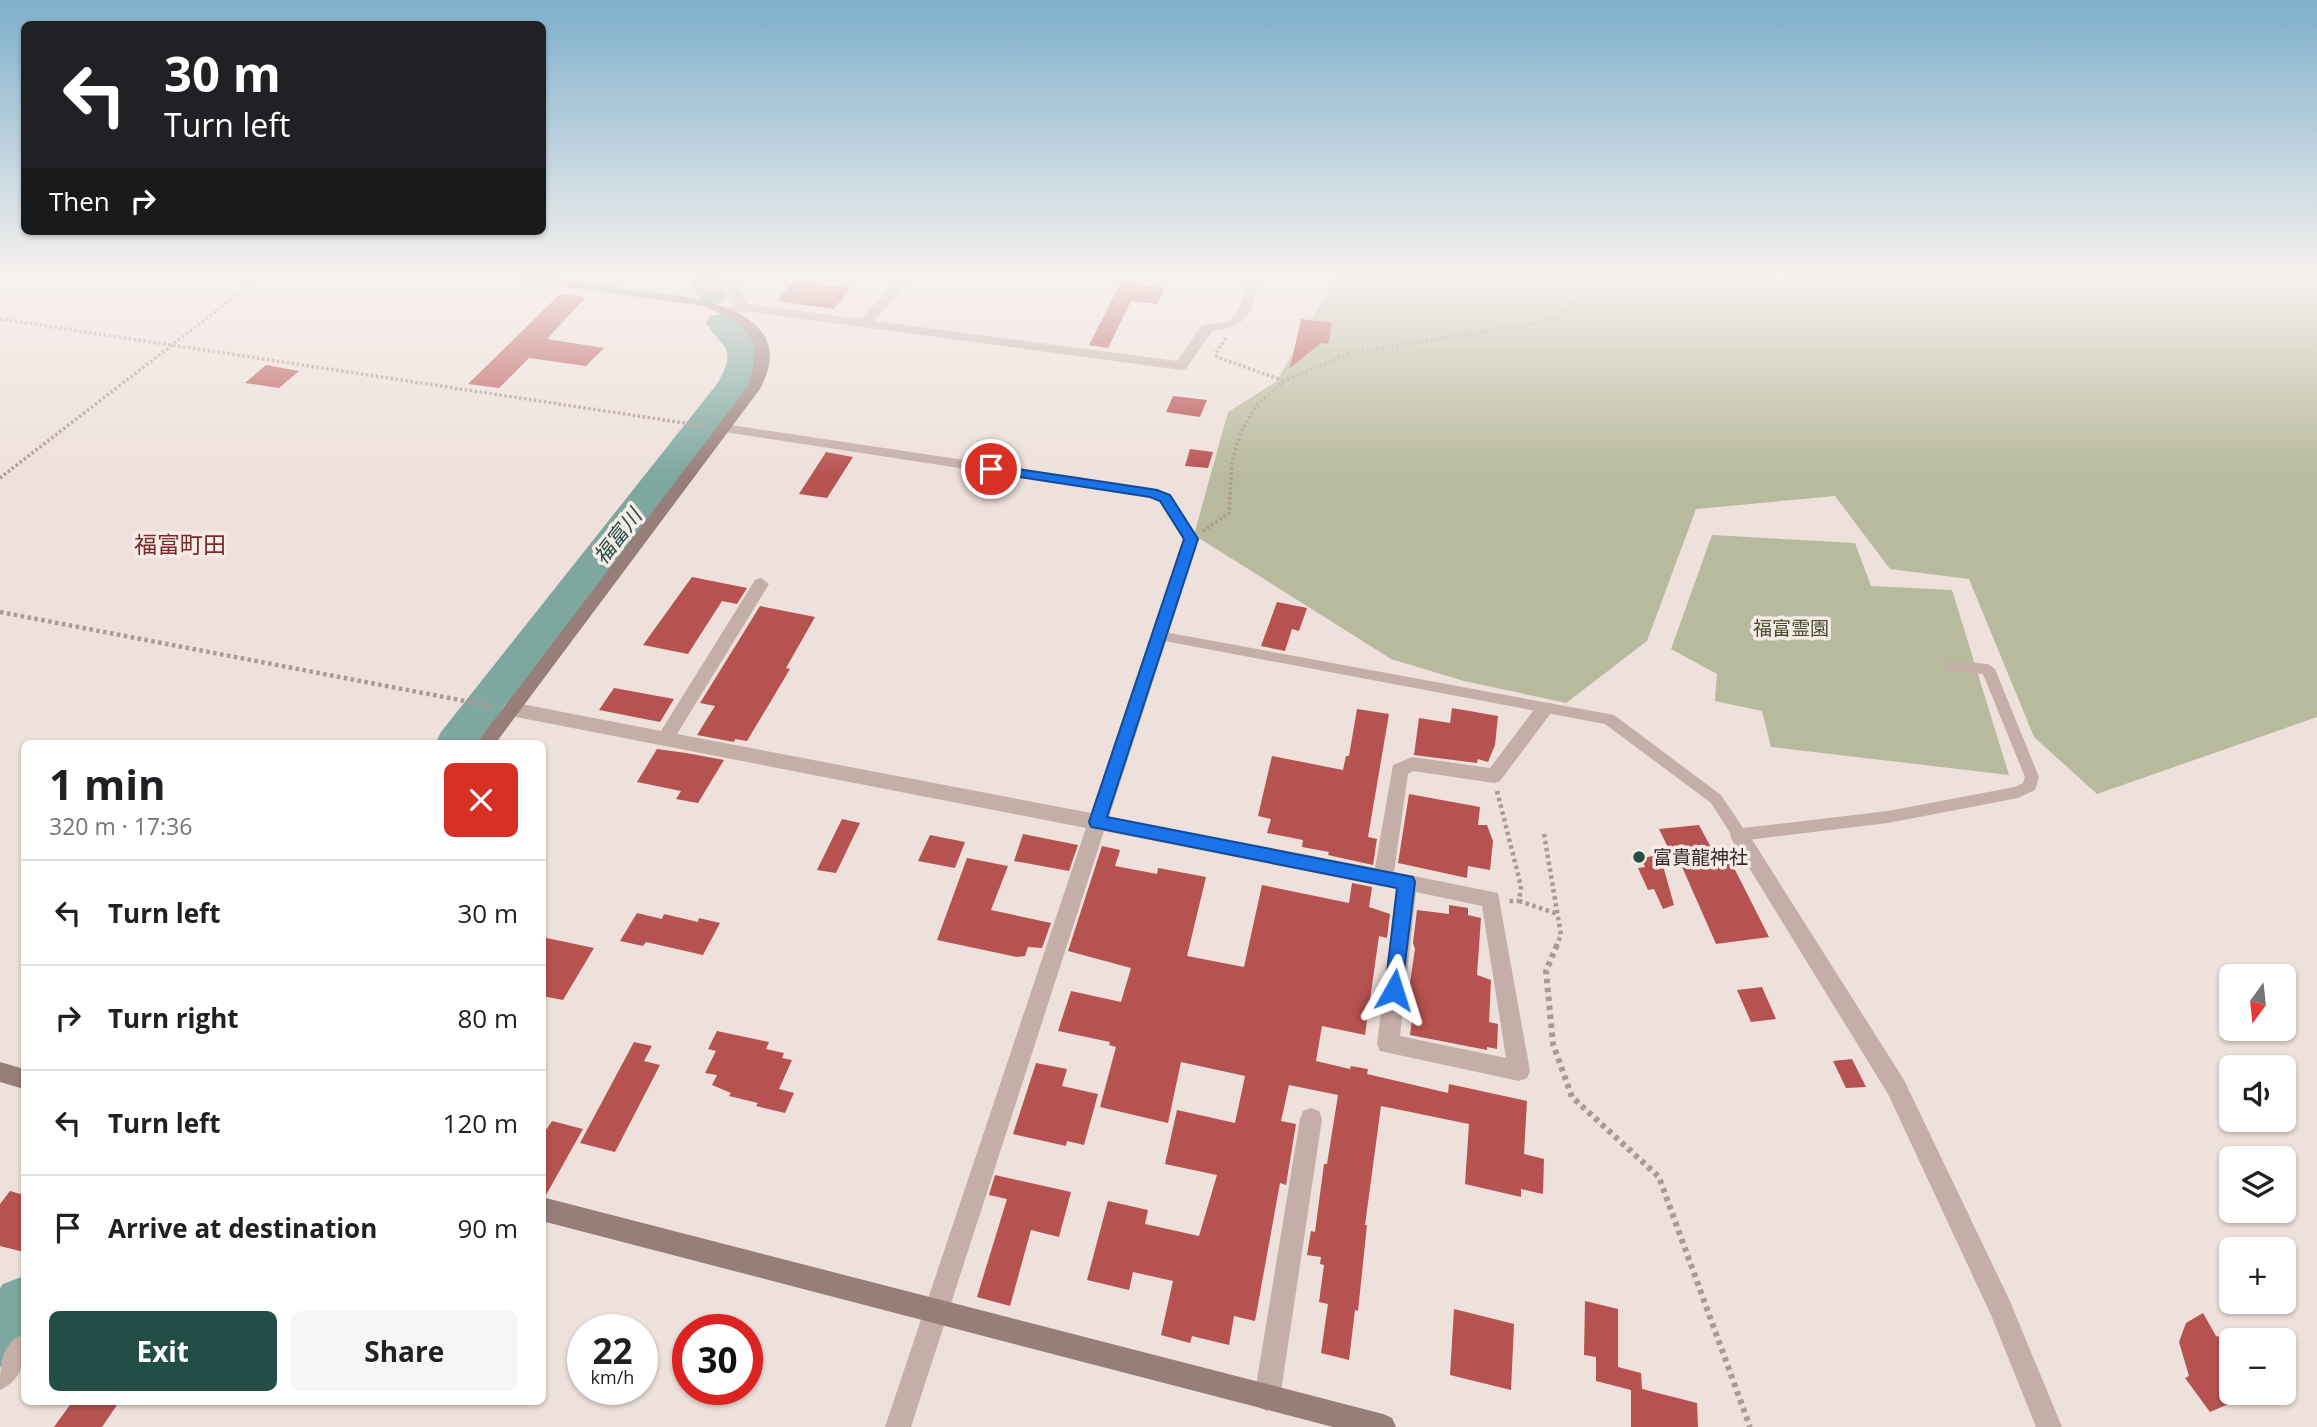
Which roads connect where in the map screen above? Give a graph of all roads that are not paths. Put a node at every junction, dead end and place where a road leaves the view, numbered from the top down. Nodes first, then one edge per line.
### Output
1 (760, 344) edge
2 (1016, 344) edge
3 (1196, 344) edge
4 (715, 427) junction
5 (761, 584) dead end
6 (1159, 636) junction
7 (1951, 666) dead end
8 (504, 708) junction
9 (1545, 708) junction
10 (665, 739) junction
11 (487, 740) edge
12 (1097, 822) junction
13 (1739, 835) junction
14 (1383, 878) junction
15 (1406, 882) junction
16 (0, 1072) edge
17 (21, 1078) edge
18 (1311, 1119) dead end
19 (546, 1210) edge
20 (936, 1312) junction
21 (21, 1350) edge
22 (0, 1377) edge
23 (1267, 1398) junction
24 (898, 1427) edge
25 (1383, 1427) edge
26 (2049, 1427) edge

1 - 4 street
2 - 3 street
4 - 6 street
4 - 8 street
5 - 10 street
6 - 9 lane
6 - 12 street
7 - 13 lane
8 - 10 street
8 - 11 street
9 - 13 lane
9 - 14 street
10 - 12 street
12 - 14 street
12 - 20 street
13 - 26 street
14 - 15 street
15 - 15 street
16 - 17 street
18 - 23 street
19 - 20 street
20 - 23 street
20 - 24 street
21 - 22 street
23 - 25 street

